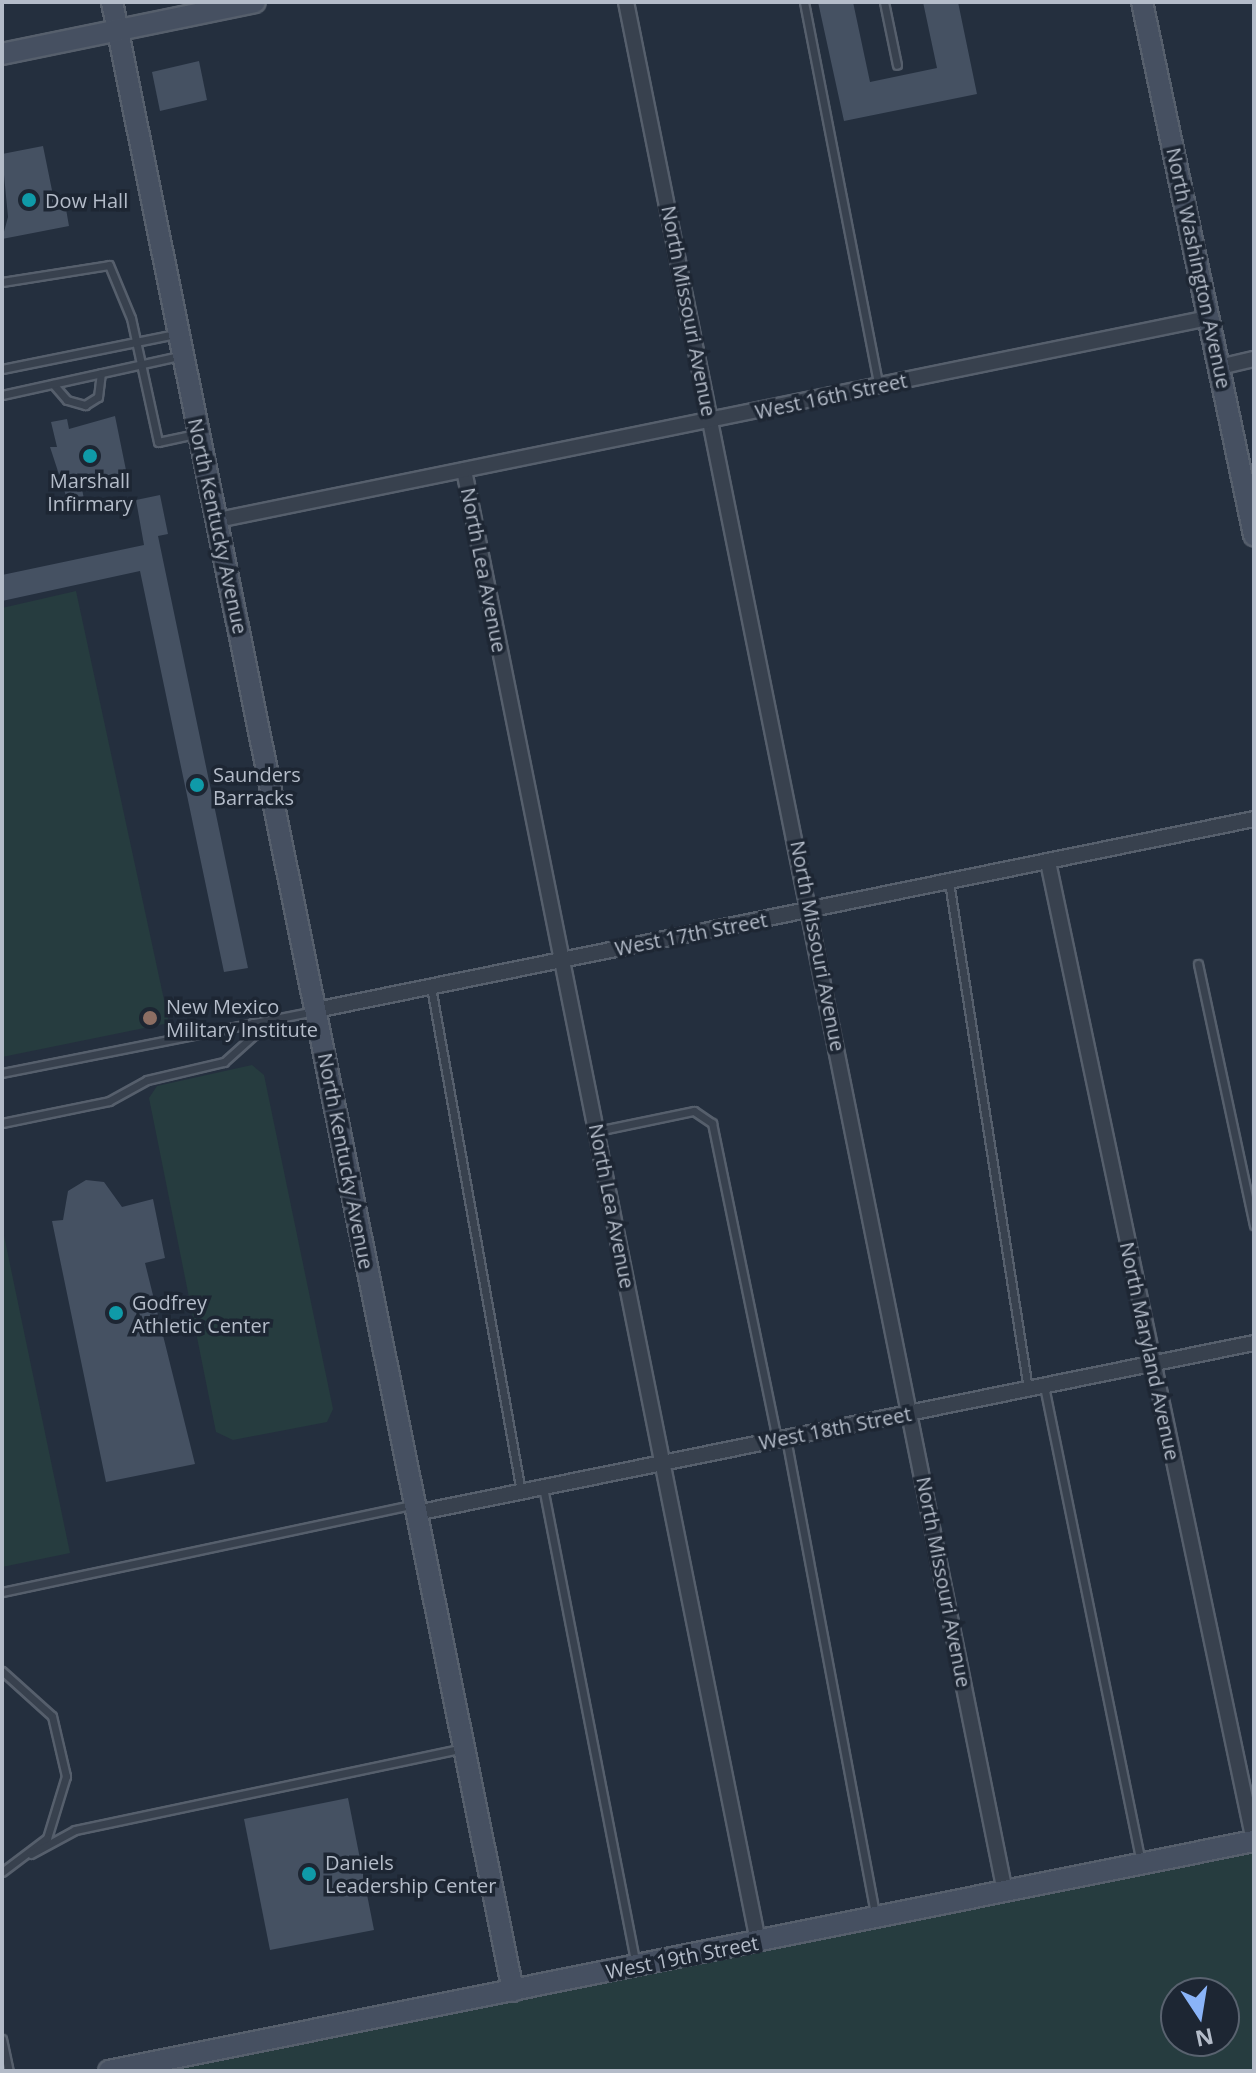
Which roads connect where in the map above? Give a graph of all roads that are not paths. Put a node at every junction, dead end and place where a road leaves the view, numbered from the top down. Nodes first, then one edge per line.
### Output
1 (112, 2) edge
2 (255, 2) edge
3 (626, 2) edge
4 (804, 2) edge
5 (884, 2) edge
6 (1142, 2) edge
7 (118, 30) junction
8 (2, 54) edge
9 (897, 65) dead end
10 (2, 282) edge
11 (1208, 318) junction
12 (178, 334) junction
13 (136, 342) junction
14 (182, 355) junction
15 (1254, 359) edge
16 (141, 364) junction
17 (1219, 367) junction
18 (2, 369) edge
19 (101, 373) junction
20 (53, 384) junction
21 (879, 386) junction
22 (2, 395) edge
23 (711, 420) junction
24 (199, 433) junction
25 (464, 470) junction
26 (218, 520) junction
27 (1254, 535) edge
28 (1254, 819) edge
29 (1048, 862) junction
30 (949, 882) junction
31 (811, 910) junction
32 (562, 960) junction
33 (1198, 964) dead end
34 (431, 987) junction
35 (316, 1010) junction
36 (253, 1023) junction
37 (2, 1073) edge
38 (2, 1123) edge
39 (597, 1131) junction
40 (1254, 1225) edge
41 (1254, 1343) edge
42 (1152, 1364) junction
43 (1044, 1386) junction
44 (1028, 1389) junction
45 (910, 1413) junction
46 (782, 1439) junction
47 (663, 1463) junction
48 (543, 1487) junction
49 (521, 1492) junction
50 (415, 1509) junction
51 (2, 1592) edge
52 (2, 1671) edge
53 (464, 1748) junction
54 (57, 1820) junction
55 (75, 1830) junction
56 (1254, 1841) edge
57 (31, 1854) junction
58 (1141, 1863) junction
59 (2, 1872) edge
60 (1005, 1891) junction
61 (875, 1918) junction
62 (758, 1941) junction
63 (636, 1966) junction
64 (513, 1991) junction
65 (2, 2039) edge
66 (9, 2071) edge
67 (109, 2071) edge

1 - 7 street, North Kentucky Avenue
2 - 7 street
3 - 23 street, North Missouri Avenue
4 - 21 lane
5 - 9 lane
6 - 11 street, North Washington Avenue
7 - 8 street
7 - 12 street, North Kentucky Avenue
10 - 13 lane
11 - 17 street, North Washington Avenue
11 - 21 street, West 16th Street
12 - 13 lane
12 - 14 street, North Kentucky Avenue
13 - 16 lane
13 - 18 lane
14 - 16 lane
14 - 24 street, North Kentucky Avenue
15 - 17 street
16 - 19 lane
16 - 24 lane
17 - 27 street, North Washington Avenue
19 - 20 lane
19 - 20 lane
20 - 22 lane
21 - 23 street, West 16th Street
23 - 25 street, West 16th Street
23 - 31 street, North Missouri Avenue
24 - 26 street, North Kentucky Avenue
25 - 26 street, West 16th Street
25 - 32 street, North Lea Avenue
26 - 35 street, North Kentucky Avenue
28 - 29 street, West 17th Street
29 - 30 street, West 17th Street
29 - 42 street, North Maryland Avenue
30 - 31 street, West 17th Street
30 - 44 lane
31 - 32 street, West 17th Street
31 - 45 street, North Missouri Avenue
32 - 34 street, West 17th Street
32 - 39 street, North Lea Avenue
33 - 40 lane
34 - 35 street, West 17th Street
34 - 49 lane
35 - 36 lane
35 - 50 street, North Kentucky Avenue
36 - 37 lane
36 - 38 lane
39 - 46 lane
39 - 47 street, North Lea Avenue
41 - 42 street, West 18th Street
42 - 43 street, West 18th Street
42 - 56 street, North Maryland Avenue
43 - 44 street, West 18th Street
43 - 58 lane
44 - 45 street, West 18th Street
45 - 46 street, West 18th Street
45 - 60 street, North Missouri Avenue
46 - 47 street, West 18th Street
46 - 61 lane
47 - 48 street, West 18th Street
47 - 62 street, North Lea Avenue
48 - 49 street, West 18th Street
48 - 63 lane
49 - 50 street, West 18th Street
50 - 51 lane
50 - 53 street, North Kentucky Avenue
52 - 54 lane
53 - 55 lane
53 - 64 street, North Kentucky Avenue
54 - 55 lane
54 - 57 lane
55 - 57 lane
56 - 58 street, West 19th Street
57 - 59 lane
58 - 60 street, West 19th Street
60 - 61 street, West 19th Street
61 - 62 street, West 19th Street
62 - 63 street, West 19th Street
63 - 64 street, West 19th Street
64 - 67 street, West 19th Street
65 - 66 lane

